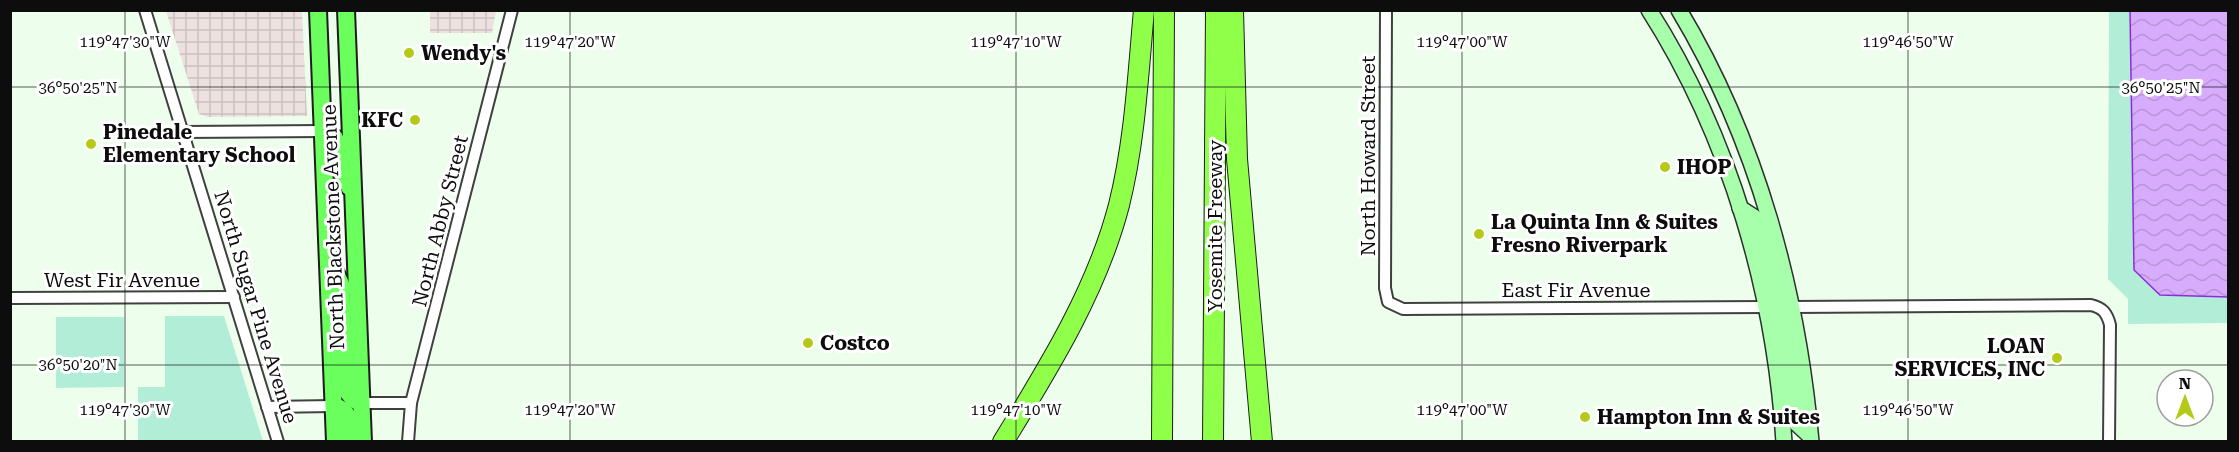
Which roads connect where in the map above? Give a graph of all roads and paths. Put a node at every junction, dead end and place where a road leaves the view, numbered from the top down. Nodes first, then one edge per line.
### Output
1 (145, 10) edge
2 (318, 10) edge
3 (346, 10) edge
4 (512, 10) edge
5 (1144, 10) edge
6 (1164, 10) edge
7 (1216, 10) edge
8 (1233, 10) edge
9 (1386, 10) edge
10 (1649, 10) edge
11 (1678, 10) edge
12 (323, 131) junction
13 (182, 132) junction
14 (352, 194) junction
15 (1740, 208) junction
16 (1215, 225) junction
17 (328, 257) junction
18 (234, 297) junction
19 (10, 298) edge
20 (1388, 302) joint
21 (1766, 307) junction
22 (1791, 307) junction
23 (360, 403) junction
24 (411, 403) junction
25 (334, 406) junction
26 (267, 407) junction
27 (1811, 439) edge
28 (278, 441) edge
29 (335, 441) edge
30 (350, 441) edge
31 (363, 441) edge
32 (408, 441) edge
33 (1003, 441) edge
34 (1162, 441) edge
35 (1213, 441) edge
36 (1223, 441) edge
37 (1262, 441) edge
38 (1784, 441) edge
39 (2109, 441) edge

1 - 13 street, North Sugar Pine Avenue
2 - 12 main road, North Blackstone Avenue
3 - 14 main road, North Blackstone Avenue
4 - 24 street, North Abby Street
5 - 33 highway
6 - 34 highway
7 - 16 highway, Yosemite Freeway
8 - 37 highway
9 - 20 street, North Howard Street
10 - 15 main road
11 - 22 main road
12 - 13 street
12 - 14 main road
12 - 17 main road, North Blackstone Avenue
13 - 18 street, North Sugar Pine Avenue
14 - 23 main road, North Blackstone Avenue
15 - 21 main road
15 - 22 main road
16 - 35 highway, Yosemite Freeway
16 - 36 highway
17 - 23 main road
17 - 25 main road, North Blackstone Avenue
18 - 19 street, West Fir Avenue
18 - 26 street, North Sugar Pine Avenue
20 - 21 street, East Fir Avenue
21 - 27 main road
21 - 38 main road
22 - 27 main road
22 - 39 street
23 - 24 street
23 - 31 main road, North Blackstone Avenue
24 - 32 street, North Abby Street
25 - 26 street
25 - 29 main road, North Blackstone Avenue
25 - 30 main road
26 - 28 street, North Sugar Pine Avenue

